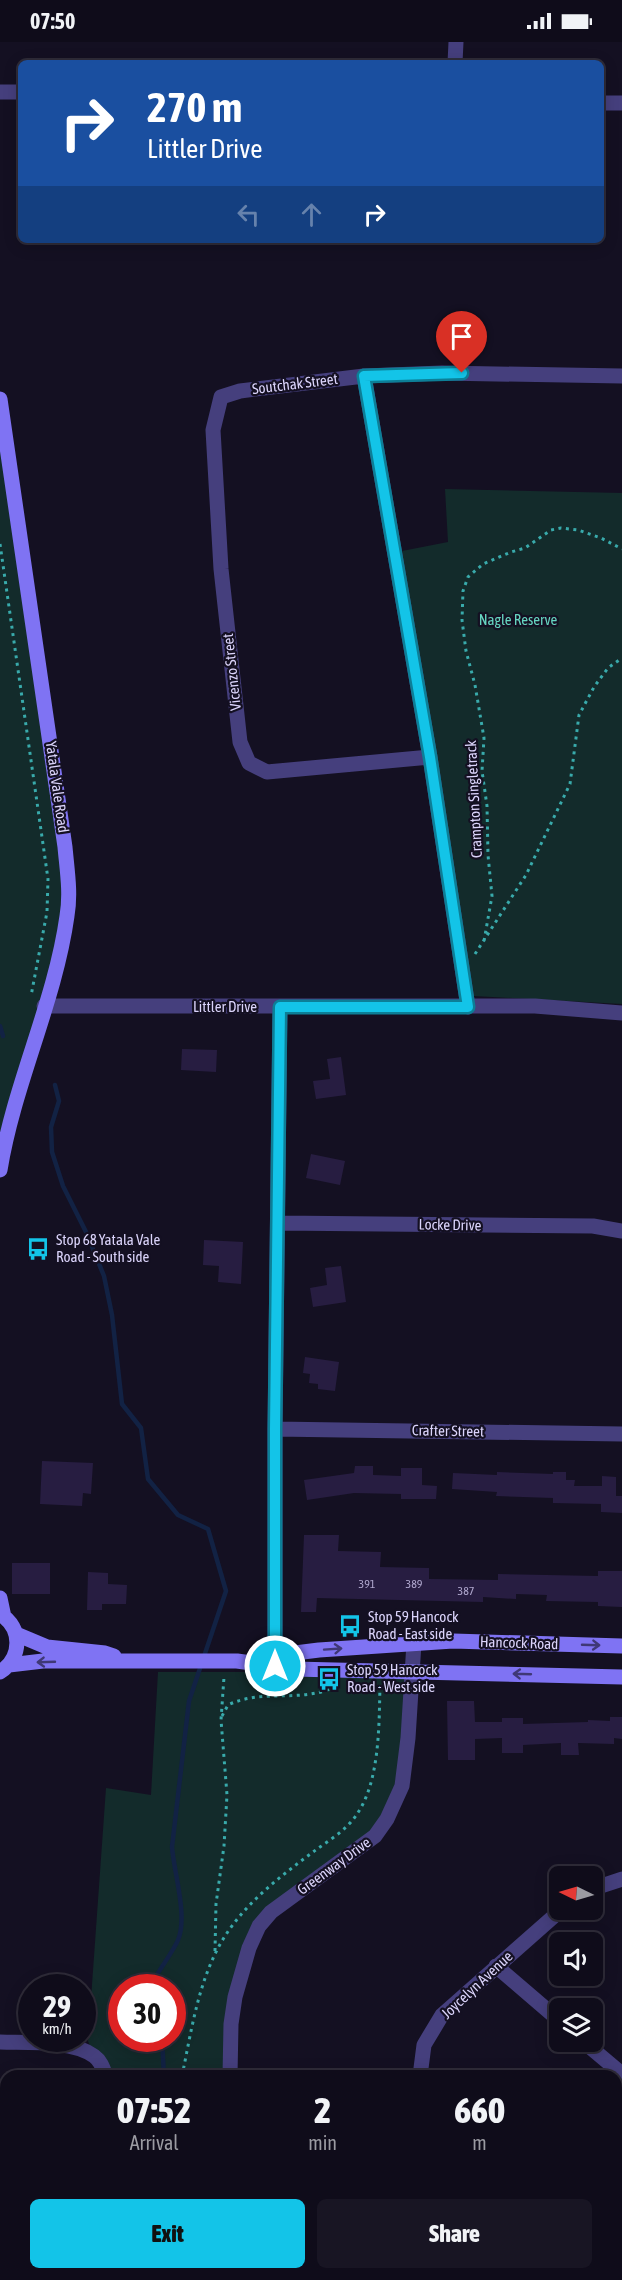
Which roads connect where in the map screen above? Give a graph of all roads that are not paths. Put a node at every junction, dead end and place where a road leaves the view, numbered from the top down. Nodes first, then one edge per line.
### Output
1 (456, 42) edge
2 (455, 60) edge
3 (0, 92) edge
4 (18, 92) edge
5 (604, 103) edge
6 (622, 103) edge
7 (364, 376) junction
8 (622, 376) edge
9 (220, 397) joint
10 (0, 399) edge
11 (430, 757) junction
12 (37, 1006) junction
13 (280, 1007) junction
14 (468, 1007) junction
15 (622, 1012) edge
16 (0, 1170) edge
17 (278, 1223) junction
18 (622, 1231) edge
19 (275, 1429) junction
20 (622, 1434) edge
21 (0, 1598) edge
22 (2, 1616) edge
23 (16, 1634) junction
24 (414, 1643) junction
25 (622, 1646) edge
26 (126, 1660) junction
27 (275, 1661) junction
28 (2, 1670) edge
29 (413, 1672) junction
30 (622, 1677) edge
31 (622, 1879) edge
32 (603, 1885) edge
33 (549, 1920) edge
34 (496, 1966) junction
35 (549, 2011) edge
36 (0, 2042) edge
37 (596, 2052) edge
38 (104, 2070) edge
39 (230, 2070) edge
40 (421, 2070) edge
41 (617, 2070) edge

1 - 2 street
3 - 4 street
5 - 6 street
7 - 8 street, Soutchak Street
7 - 9 street, Soutchak Street
7 - 11 street
9 - 11 street, Vicenzo Street
10 - 12 main road, Yatala Vale Road
11 - 14 street
12 - 13 street, Littler Drive
12 - 16 main road, Yatala Vale Road
13 - 14 street, Littler Drive
13 - 17 street
14 - 15 street, Littler Drive
17 - 18 street, Locke Drive
17 - 19 street
19 - 20 street, Crafter Street
19 - 27 street
21 - 22 main road
22 - 23 main road
23 - 26 main road, Hancock Road
23 - 28 main road
24 -> 25 main road, Hancock Road
27 -> 24 main road, Hancock Road
24 - 29 street, Greenway Drive
26 - 27 main road, Hancock Road
26 -> 28 main road, Hancock Road
27 - 29 main road, Hancock Road
30 -> 29 main road, Hancock Road
29 - 39 street, Greenway Drive
31 - 32 street
33 - 34 street, Joycelyn Avenue
34 - 35 street
34 - 40 street, Joycelyn Avenue
36 - 38 street
37 - 41 street

